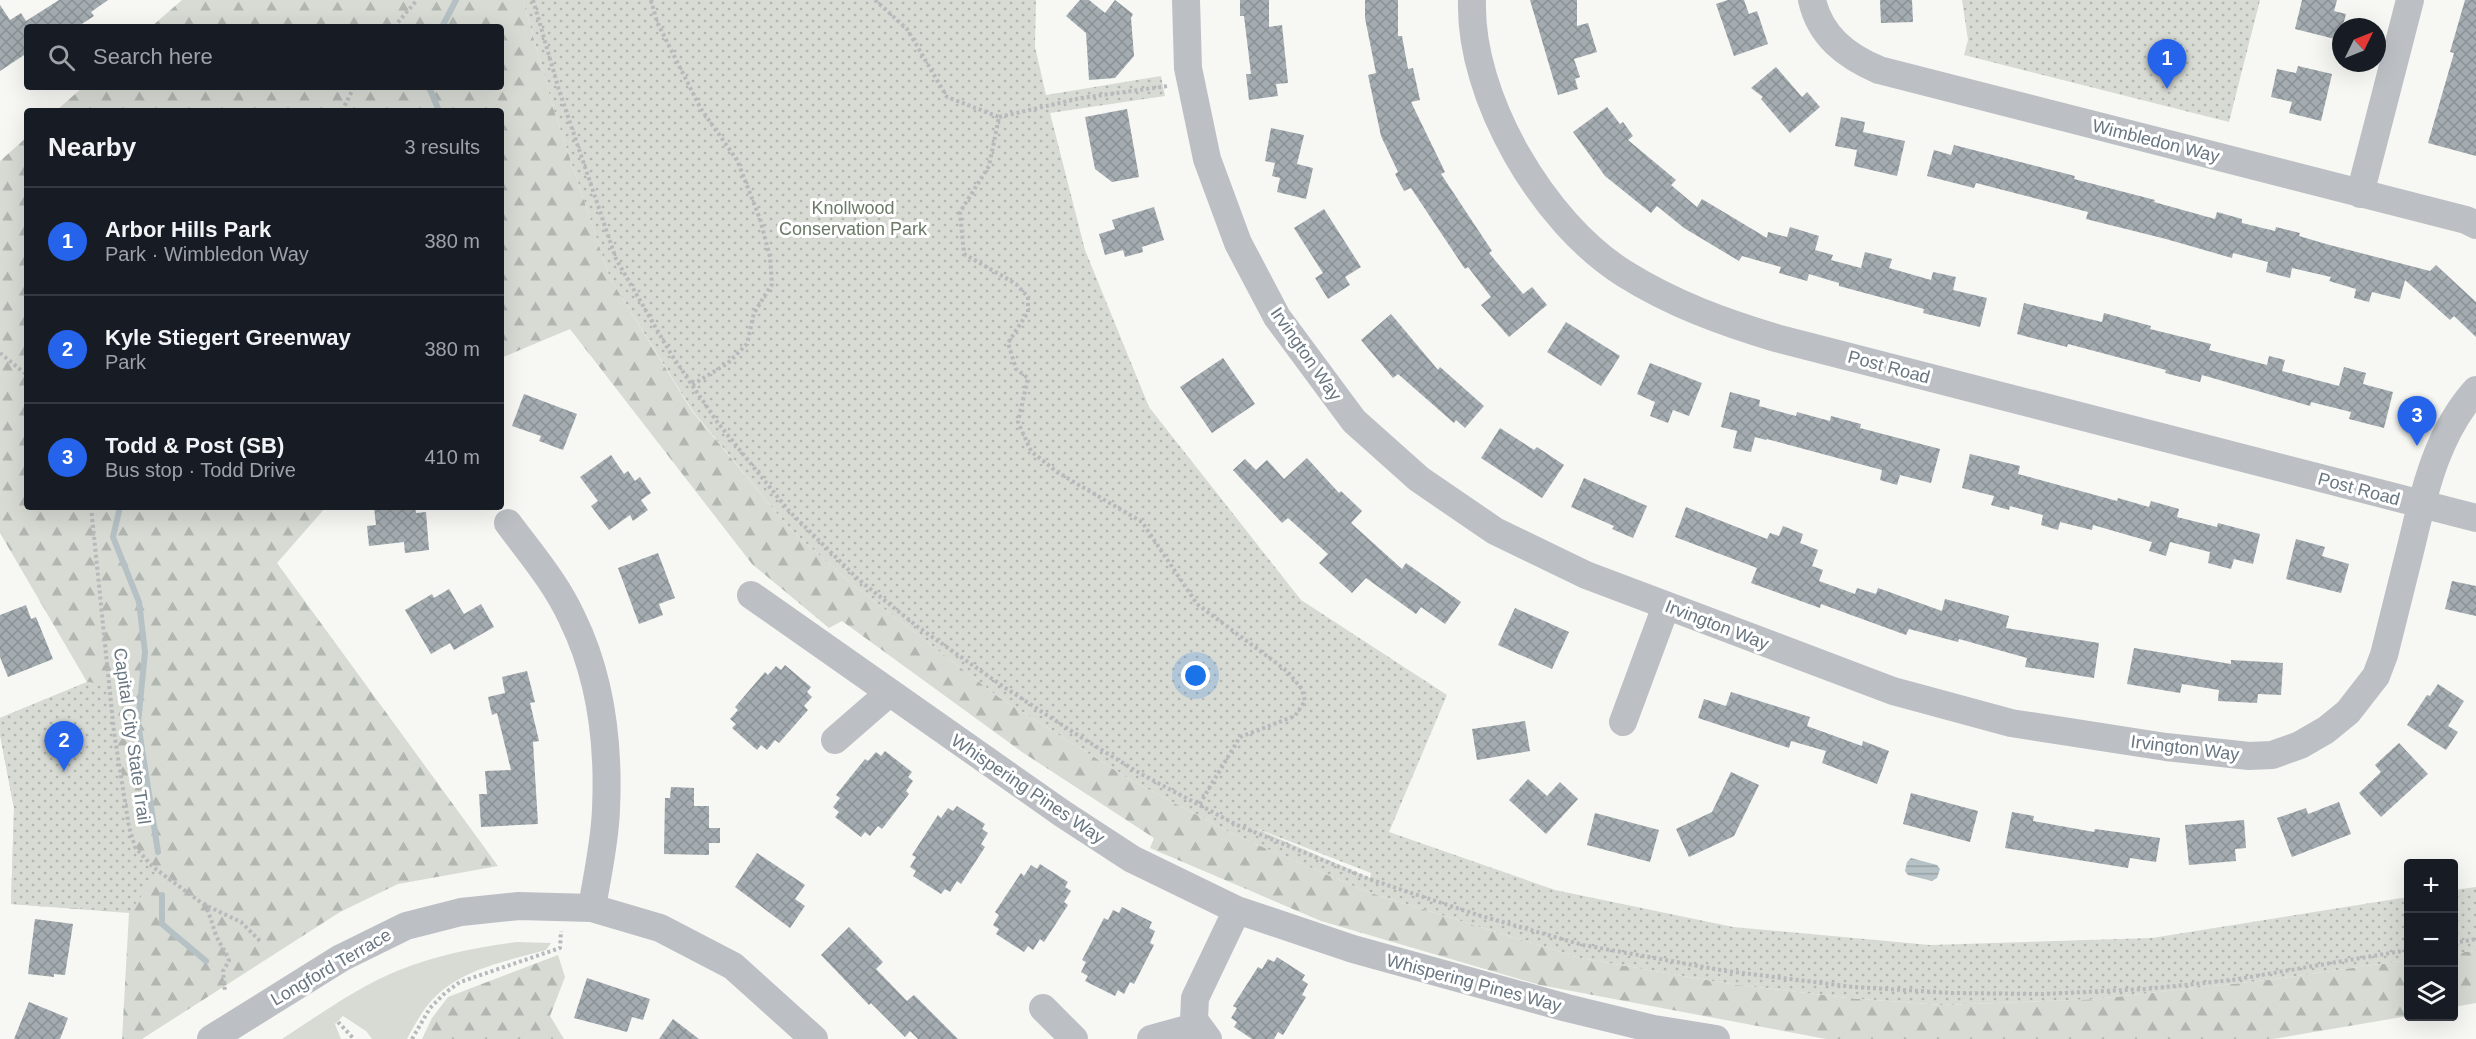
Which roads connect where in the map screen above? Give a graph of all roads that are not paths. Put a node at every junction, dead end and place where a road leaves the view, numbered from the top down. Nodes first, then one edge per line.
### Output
1 (1186, 0) edge
2 (1472, 0) edge
3 (1812, 0) edge
4 (2410, 0) edge
5 (2360, 194) junction
6 (2476, 225) edge
7 (2476, 390) edge
8 (2421, 505) junction
9 (2476, 518) edge
10 (508, 523) dead end
11 (751, 595) dead end
12 (1666, 606) junction
13 (889, 693) junction
14 (1623, 722) dead end
15 (835, 740) dead end
16 (592, 909) junction
17 (1237, 910) junction
18 (1043, 1008) dead end
19 (1203, 1033) edge
20 (211, 1039) edge
21 (814, 1039) edge
22 (1074, 1039) edge
23 (1151, 1039) edge
24 (1716, 1039) edge

1 - 12 street, Irvington Way
2 - 8 street, Post Road
3 - 5 street, Wimbledon Way
4 - 5 street
5 - 6 street, Wimbledon Way
7 - 8 street, Irvington Way
8 - 9 street, Post Road
8 - 12 street, Irvington Way
10 - 16 street
11 - 13 street, Whispering Pines Way
12 - 14 street
13 - 15 street
13 - 17 street, Whispering Pines Way
16 - 20 street, Longford Terrace
16 - 21 street, Longford Terrace
17 - 19 street
17 - 24 street, Whispering Pines Way
18 - 22 street
19 - 23 street

